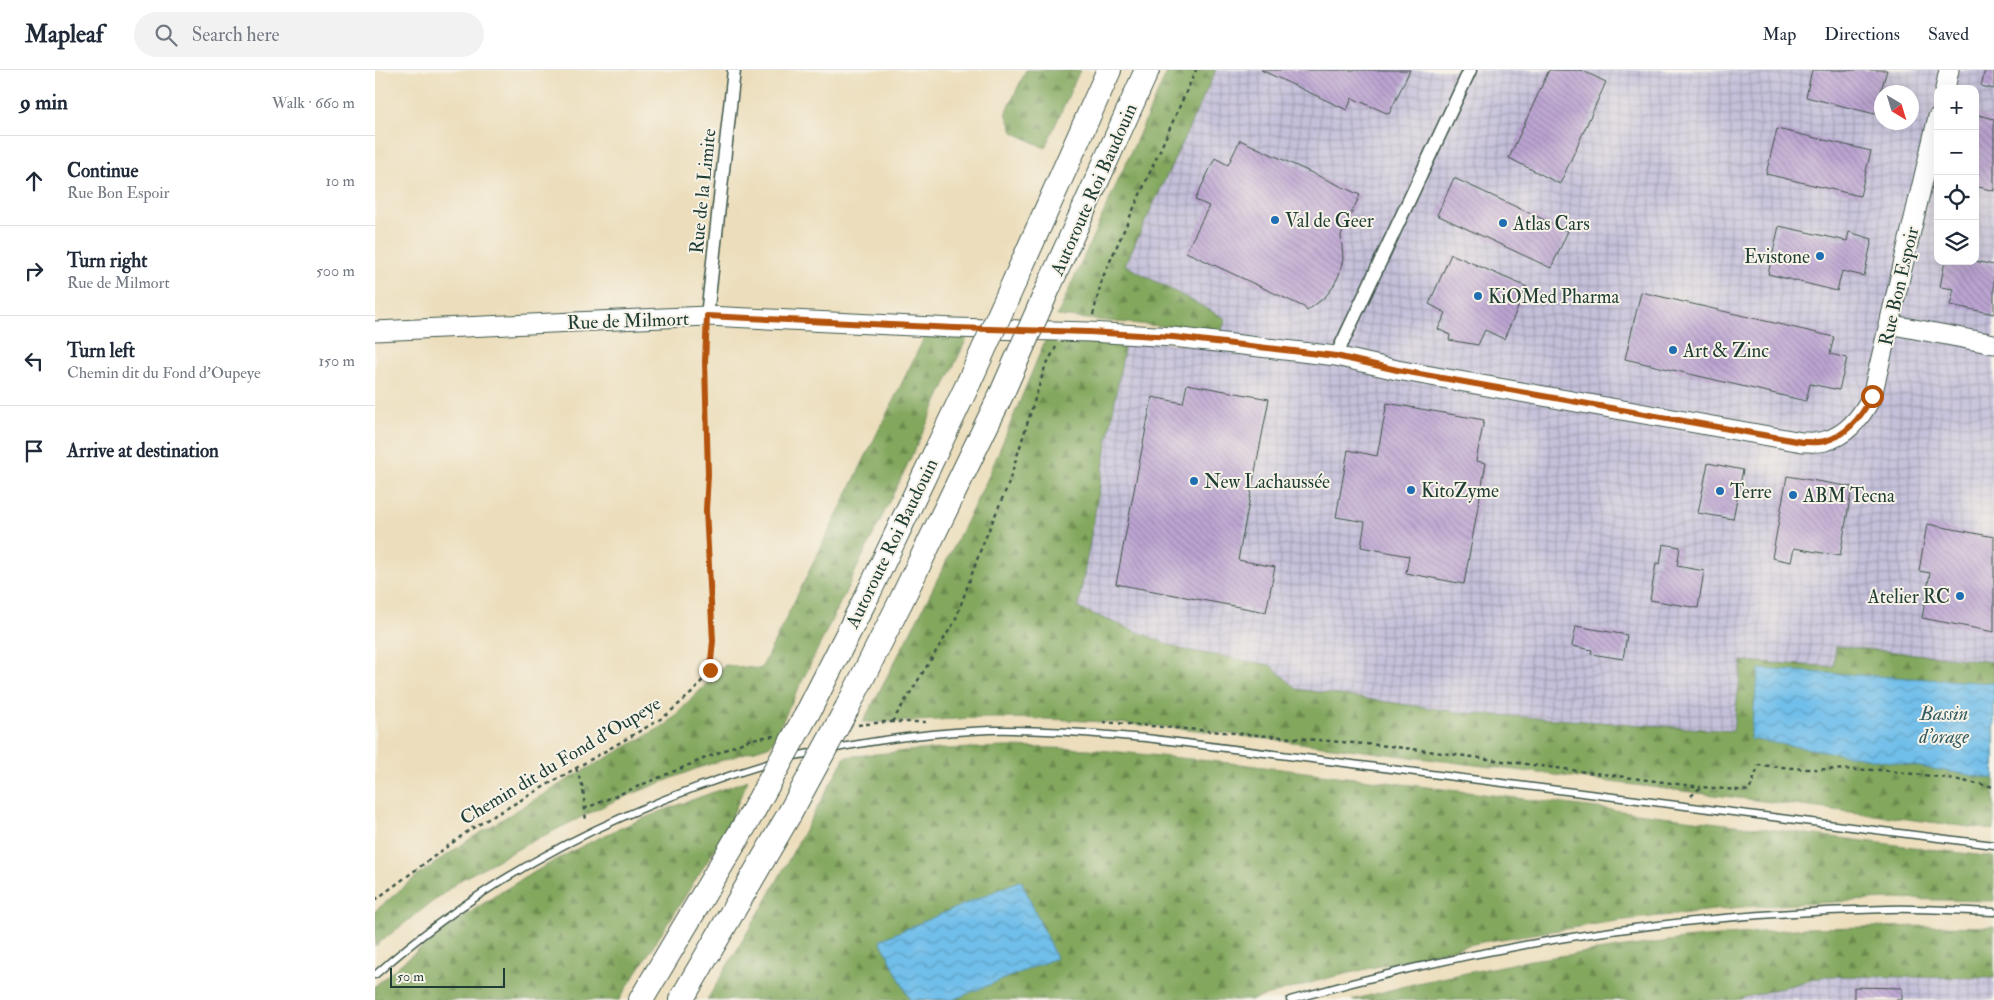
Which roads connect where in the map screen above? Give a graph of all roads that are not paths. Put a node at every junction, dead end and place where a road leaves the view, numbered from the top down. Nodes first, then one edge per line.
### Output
1 (734, 70) edge
2 (1109, 70) edge
3 (1147, 70) edge
4 (1470, 70) edge
5 (1949, 70) edge
6 (1946, 85) edge
7 (1935, 130) edge
8 (707, 316) junction
9 (1888, 324) junction
10 (375, 331) edge
11 (1994, 344) edge
12 (1336, 356) junction
13 (1857, 422) joint
14 (1994, 845) edge
15 (1994, 912) edge
16 (375, 975) edge
17 (641, 1000) edge
18 (681, 1000) edge
19 (1289, 1000) edge

1 - 8 street, Rue de la Limite
2 - 17 highway, Autoroute Roi Baudouin, bridge
3 - 18 highway, Autoroute Roi Baudouin, bridge
4 - 12 street
5 - 6 street
7 - 9 street, Rue Bon Espoir
8 - 10 street, Rue de Milmort
8 - 12 street, Rue de Milmort
9 - 11 street
9 - 13 street, Rue Bon Espoir
12 - 13 street, Rue de Milmort
14 - 16 lane
15 - 19 lane

